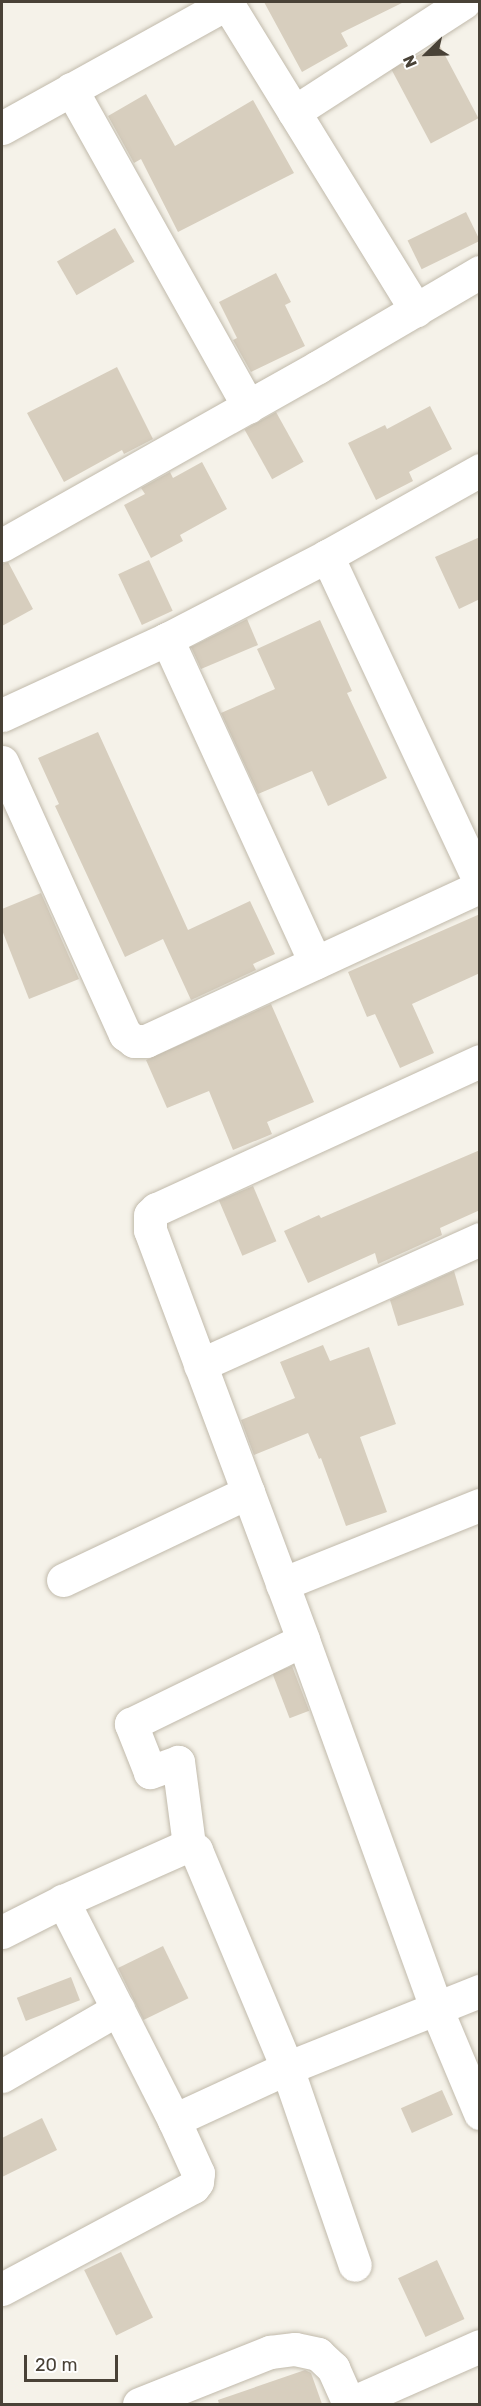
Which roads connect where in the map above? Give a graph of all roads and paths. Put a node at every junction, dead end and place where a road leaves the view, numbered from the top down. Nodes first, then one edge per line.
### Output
1 (228, 2) edge
2 (464, 2) edge
3 (71, 89) junction
4 (294, 112) junction
5 (2, 128) edge
6 (480, 272) edge
7 (416, 310) junction
8 (249, 407) junction
9 (480, 470) edge
10 (2, 545) edge
11 (327, 556) junction
12 (167, 639) junction
13 (2, 714) edge
14 (2, 762) edge
15 (480, 883) edge
16 (480, 887) edge
17 (315, 963) junction
18 (480, 1061) edge
19 (480, 1239) edge
20 (200, 1365) junction
21 (248, 1491) junction
22 (480, 1505) edge
23 (63, 1580) dead end
24 (282, 1584) junction
25 (303, 1640) junction
26 (189, 1845) junction
27 (63, 1901) junction
28 (2, 1932) edge
29 (480, 1991) edge
30 (436, 2008) junction
31 (118, 2009) junction
32 (286, 2068) junction
33 (2, 2076) edge
34 (480, 2113) edge
35 (174, 2120) junction
36 (355, 2265) dead end
37 (2, 2289) edge
38 (480, 2346) edge
39 (140, 2404) edge
40 (349, 2404) edge

1 - 3 street
1 - 4 street
2 - 4 street
3 - 5 street
3 - 8 street
4 - 7 street
6 - 7 street
7 - 8 street
8 - 10 street
9 - 11 street
11 - 12 street
11 - 15 street
12 - 13 street
12 - 17 street
14 - 17 street
16 - 17 street
18 - 20 street
19 - 20 street
20 - 21 street
21 - 23 street
21 - 24 street
22 - 24 street
24 - 25 street
25 - 26 street
25 - 30 street
26 - 27 street
26 - 32 street
27 - 28 street
27 - 31 street
29 - 30 street
30 - 32 street
30 - 34 street
31 - 33 street
31 - 35 street
32 - 35 street
32 - 36 street
35 - 37 street
38 - 40 street
39 - 40 street

